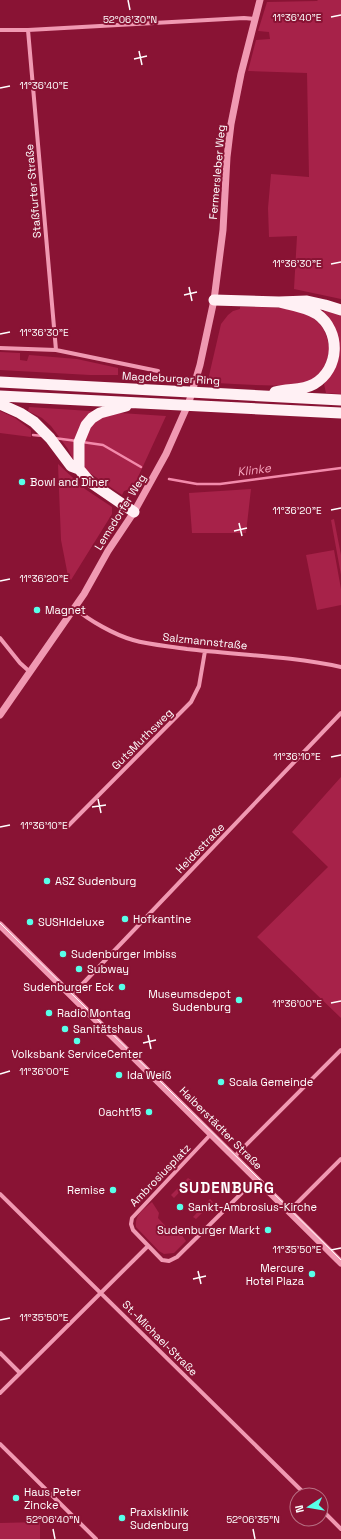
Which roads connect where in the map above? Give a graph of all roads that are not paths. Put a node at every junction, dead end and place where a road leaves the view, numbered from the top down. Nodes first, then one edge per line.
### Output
1 (260, 0) edge
2 (255, 20) junction
3 (0, 30) edge
4 (28, 30) junction
5 (214, 300) junction
6 (279, 302) junction
7 (341, 310) edge
8 (0, 348) edge
9 (56, 350) junction
10 (158, 371) dead end
11 (0, 382) edge
12 (0, 396) edge
13 (263, 396) junction
14 (341, 400) edge
15 (134, 403) junction
16 (0, 404) edge
17 (341, 413) edge
18 (80, 465) junction
19 (134, 512) junction
20 (75, 608) junction
21 (0, 638) edge
22 (205, 651) junction
23 (341, 667) edge
24 (30, 672) junction
25 (341, 713) edge
26 (0, 716) edge
27 (67, 827) dead end
28 (0, 926) edge
29 (71, 996) junction
30 (341, 1050) edge
31 (211, 1134) junction
32 (234, 1157) junction
33 (341, 1159) edge
34 (256, 1179) junction
35 (0, 1194) edge
36 (289, 1211) junction
37 (148, 1246) junction
38 (341, 1263) edge
39 (101, 1293) junction
40 (0, 1353) edge
41 (20, 1372) junction
42 (0, 1393) edge
43 (0, 1444) edge
44 (298, 1487) edge
45 (329, 1517) edge
46 (341, 1529) edge
47 (96, 1539) edge

1 - 2 street, Fermersleber Weg
2 - 4 street
2 - 5 street, Fermersleber Weg
3 - 4 street
4 - 9 street, Staßfurter Straße
5 - 6 highway
5 - 19 street, Lemsdorfer Weg
6 - 7 highway
6 - 13 highway
8 - 9 street
9 - 10 street
11 - 13 highway, Magdeburger Ring
12 - 15 highway
13 - 14 highway, Magdeburger Ring
15 - 17 highway
15 - 18 highway
16 - 18 highway
18 - 19 highway
19 - 20 street, Lemsdorfer Weg
20 - 22 street, Salzmannstraße
20 - 24 street, Lemsdorfer Weg
21 - 24 street
22 - 23 street, Salzmannstraße
22 - 27 street, GutsMuthsweg
24 - 26 street, Lemsdorfer Weg
25 - 29 street, Heidestraße
28 - 29 street, Halberstädter Straße
29 - 31 street, Halberstädter Straße
30 - 32 street
31 - 32 street, Halberstädter Straße
31 - 37 street, Ambrosiusplatz
32 - 34 street, Halberstädter Straße
33 - 36 street
34 - 36 street, Halberstädter Straße
34 - 37 street, Ambrosiusplatz
35 - 39 street, St.-Michael-Straße
36 - 38 street, Halberstädter Straße
37 - 39 street
39 - 41 street
39 - 44 street, St.-Michael-Straße
40 - 41 street
41 - 42 street
43 - 47 street
45 - 46 street

